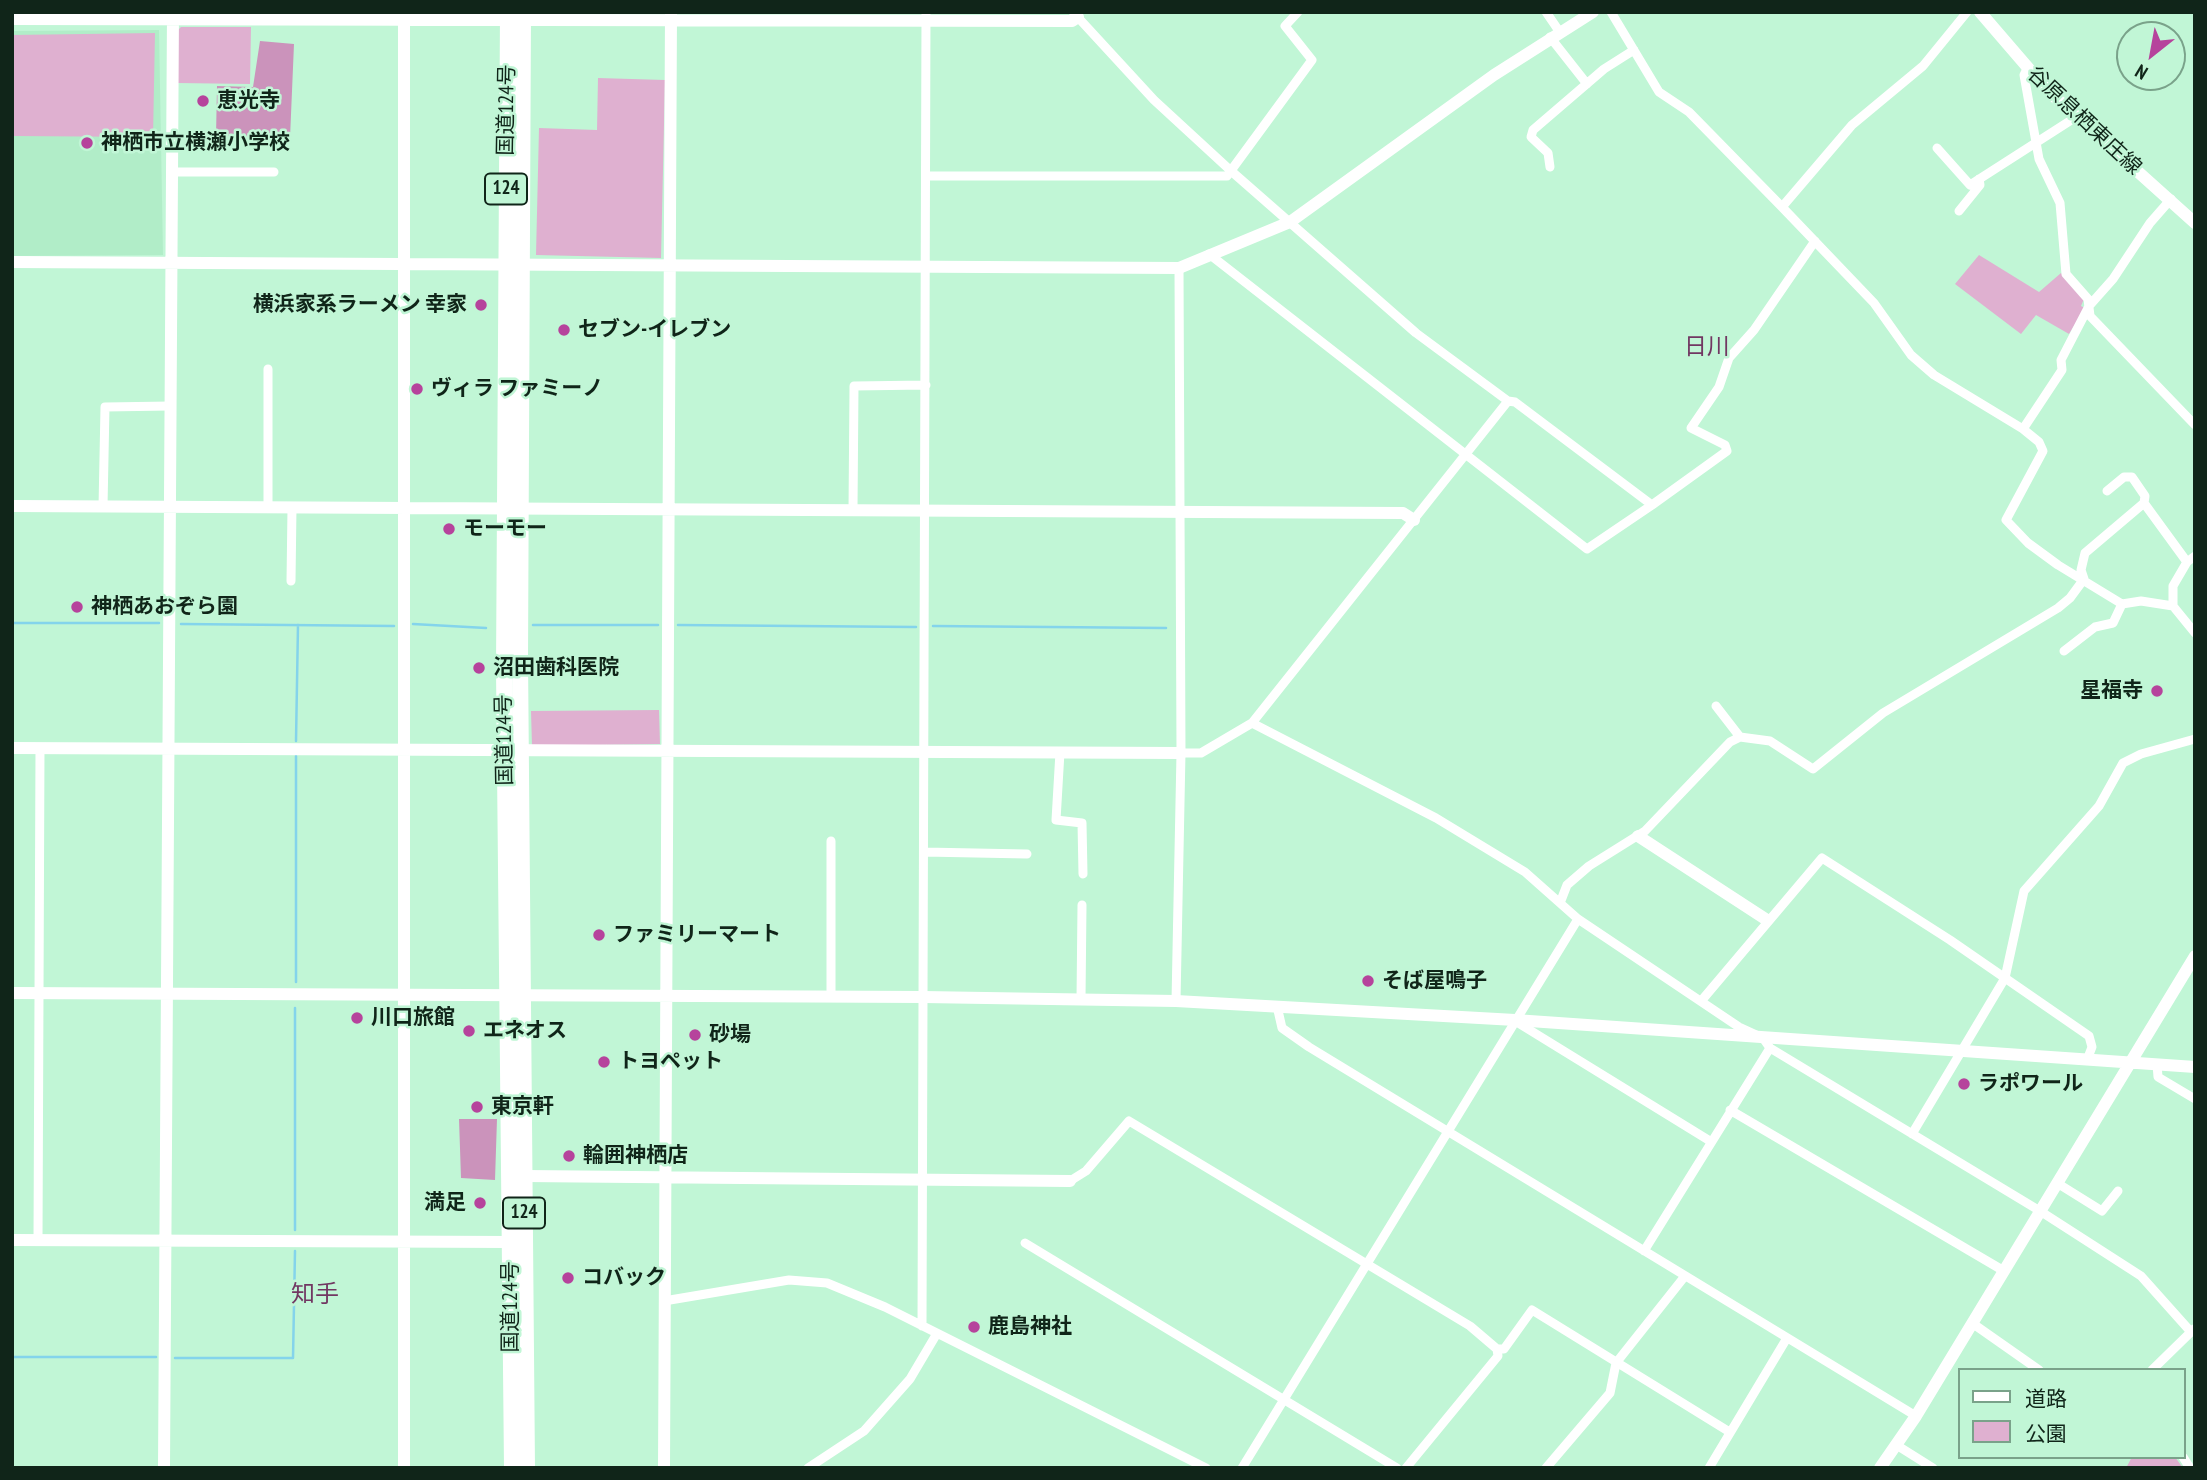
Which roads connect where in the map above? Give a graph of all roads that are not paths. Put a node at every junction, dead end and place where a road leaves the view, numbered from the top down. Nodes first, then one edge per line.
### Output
1 (1298, 12) edge
2 (1546, 12) edge
3 (1593, 12) edge
4 (1611, 12) edge
5 (1967, 12) edge
6 (1980, 12) edge
7 (1076, 15) edge
8 (173, 16) edge
9 (267, 16) edge
10 (671, 16) edge
11 (926, 16) edge
12 (404, 17) edge
13 (515, 17) edge
14 (12, 19) edge
15 (1555, 34) junction
16 (1633, 50) junction
17 (2027, 69) junction
18 (1587, 84) junction
19 (2076, 117) junction
20 (2038, 142) junction
21 (1937, 148) dead end
22 (1550, 167) dead end
23 (1230, 170) junction
24 (171, 172) junction
25 (274, 172) dead end
26 (927, 176) junction
27 (1979, 179) junction
28 (2171, 199) junction
29 (1782, 207) junction
30 (1959, 211) dead end
31 (1290, 222) junction
32 (2195, 223) edge
33 (1815, 242) junction
34 (1209, 254) junction
35 (12, 262) edge
36 (170, 263) junction
37 (405, 265) junction
38 (513, 265) junction
39 (669, 266) junction
40 (926, 267) junction
41 (1179, 268) junction
42 (2089, 306) junction
43 (268, 369) dead end
44 (926, 385) junction
45 (1508, 401) junction
46 (170, 406) junction
47 (2195, 425) edge
48 (2023, 429) junction
49 (1466, 453) junction
50 (2107, 491) dead end
51 (2144, 503) junction
52 (1652, 505) junction
53 (12, 506) edge
54 (103, 506) junction
55 (170, 507) junction
56 (268, 507) junction
57 (292, 508) junction
58 (405, 508) junction
59 (512, 509) junction
60 (668, 509) junction
61 (853, 510) junction
62 (925, 510) junction
63 (1180, 511) junction
64 (1414, 520) junction
65 (2191, 559) edge
66 (2084, 579) junction
67 (291, 581) dead end
68 (2122, 604) junction
69 (2173, 606) junction
70 (2195, 633) edge
71 (2064, 651) dead end
72 (1716, 706) dead end
73 (1252, 723) junction
74 (1740, 737) junction
75 (2195, 739) edge
76 (12, 748) edge
77 (40, 748) junction
78 (168, 748) junction
79 (513, 749) junction
80 (405, 750) junction
81 (667, 751) junction
82 (925, 752) junction
83 (1060, 752) junction
84 (1181, 753) junction
85 (1638, 836) junction
86 (831, 841) dead end
87 (924, 852) junction
88 (1027, 854) dead end
89 (1083, 874) dead end
90 (1560, 903) junction
91 (1082, 905) dead end
92 (1578, 919) junction
93 (1768, 920) junction
94 (2195, 956) edge
95 (2005, 978) junction
96 (12, 993) edge
97 (41, 993) junction
98 (167, 994) junction
99 (404, 995) junction
100 (515, 996) junction
101 (666, 997) junction
102 (831, 997) junction
103 (923, 997) junction
104 (1081, 999) junction
105 (1702, 1000) junction
106 (1176, 1002) junction
107 (1276, 1006) junction
108 (1515, 1020) junction
109 (1766, 1043) junction
110 (1960, 1050) junction
111 (2087, 1060) junction
112 (2129, 1063) junction
113 (2157, 1065) junction
114 (2195, 1067) edge
115 (2195, 1099) edge
116 (1730, 1110) junction
117 (1448, 1130) junction
118 (1912, 1134) junction
119 (1710, 1141) junction
120 (524, 1176) junction
121 (664, 1177) junction
122 (923, 1178) junction
123 (1070, 1181) joint
124 (2057, 1183) junction
125 (2118, 1191) dead end
126 (2040, 1211) junction
127 (12, 1240) edge
128 (38, 1240) junction
129 (166, 1240) junction
130 (404, 1241) junction
131 (511, 1242) junction
132 (1025, 1243) dead end
133 (1644, 1251) junction
134 (1366, 1266) junction
135 (2004, 1271) junction
136 (1685, 1276) junction
137 (664, 1301) junction
138 (1972, 1323) junction
139 (922, 1326) junction
140 (2193, 1330) edge
141 (936, 1335) junction
142 (1787, 1338) junction
143 (1497, 1349) junction
144 (1616, 1363) junction
145 (2036, 1368) edge
146 (2154, 1368) edge
147 (1282, 1400) junction
148 (1916, 1416) junction
149 (1728, 1431) junction
150 (1898, 1446) junction
151 (163, 1468) edge
152 (404, 1468) edge
153 (512, 1468) edge
154 (527, 1468) edge
155 (664, 1468) edge
156 (808, 1468) edge
157 (1206, 1468) edge
158 (1242, 1468) edge
159 (1397, 1468) edge
160 (1406, 1468) edge
161 (1546, 1468) edge
162 (1709, 1468) edge
163 (1880, 1468) edge
164 (1933, 1468) edge

1 - 23 street
2 - 15 street
3 - 15 street
4 - 16 street
5 - 29 street
6 - 17 street, 谷原息栖東庄線
7 - 11 street
7 - 23 street
8 - 9 street
8 - 14 street
8 - 24 street
9 - 12 street
10 - 11 street
10 - 13 street
10 - 39 street
11 - 26 street
12 - 13 street
12 - 37 street
13 - 38 highway, 国道124号 / 124
15 - 18 street
15 - 31 street
16 - 18 street
16 - 29 street
17 - 19 street, 谷原息栖東庄線
17 - 20 street
18 - 22 street
19 - 20 street
19 - 28 street, 谷原息栖東庄線
20 - 27 street
20 - 42 street
21 - 27 street
23 - 26 street
23 - 31 street
24 - 25 street
24 - 36 street
26 - 40 street
27 - 30 street
28 - 32 street, 谷原息栖東庄線
28 - 42 street
29 - 33 street
31 - 34 street
31 - 45 street
33 - 48 street
33 - 52 street
34 - 41 street
34 - 49 street
35 - 36 street
36 - 37 street
36 - 46 street
37 - 38 street
37 - 58 street
38 - 39 street
38 - 59 highway, 国道124号 / 124
39 - 40 street
39 - 60 street
40 - 41 street
40 - 44 street
41 - 63 street
42 - 47 street
42 - 48 street
43 - 56 street
44 - 61 street
44 - 62 street
45 - 49 street
45 - 52 street
46 - 54 street
46 - 55 street
48 - 66 street
49 - 52 street
49 - 64 street
50 - 51 street
51 - 65 street
51 - 66 street
53 - 54 street
54 - 55 street
55 - 56 street
55 - 78 street
56 - 57 street
57 - 58 street
57 - 67 street
58 - 59 street
58 - 80 street
59 - 60 street
59 - 79 highway, 国道124号 / 124
60 - 61 street
60 - 81 street
61 - 62 street
62 - 63 street
62 - 82 street
63 - 64 street
63 - 84 street
64 - 73 street
65 - 69 street
66 - 68 street
66 - 74 street
68 - 69 street
68 - 71 street
69 - 70 street
72 - 74 street
73 - 84 street
73 - 90 street
74 - 85 street
75 - 95 street
76 - 77 street
77 - 78 street
77 - 97 street
78 - 80 street
78 - 98 street
79 - 80 street
79 - 81 street
79 - 100 highway, 国道124号 / 124
80 - 99 street
81 - 82 street
81 - 101 street
82 - 83 street
82 - 87 street
83 - 84 street
83 - 89 street
84 - 106 street
85 - 90 street
85 - 93 street
86 - 102 street
87 - 88 street
87 - 103 street
90 - 92 street
91 - 104 street
92 - 105 street
92 - 108 street
93 - 95 street
93 - 105 street
94 - 112 street
95 - 110 street
95 - 111 street
96 - 97 street
97 - 98 street
97 - 128 street
98 - 99 street
98 - 129 street
99 - 100 street
99 - 130 street
100 - 101 street
100 - 120 highway, 国道124号 / 124
100 - 131 highway, 国道124号 / 124
101 - 102 street
101 - 121 street
102 - 103 street
103 - 104 street
103 - 122 street
104 - 106 street
105 - 109 street
106 - 107 street
107 - 108 street
107 - 117 street
108 - 109 street
108 - 117 street
108 - 119 street
109 - 110 street
109 - 116 street
109 - 118 street
110 - 111 street
110 - 118 street
111 - 112 street
112 - 113 street
112 - 124 street
113 - 114 street
113 - 115 street
116 - 119 street
116 - 135 street
117 - 133 street
117 - 134 street
118 - 126 street
119 - 133 street
120 - 121 street
120 - 154 highway, 国道124号 / 124
121 - 122 street
121 - 137 street
122 - 123 street
122 - 139 street
123 - 134 street
124 - 125 street
124 - 126 street
126 - 135 street
126 - 140 street
127 - 128 street
128 - 129 street
129 - 130 street
129 - 151 street
130 - 131 street
130 - 152 street
131 - 153 highway, 国道124号 / 124
132 - 147 street
133 - 136 street
134 - 143 street
134 - 147 street
135 - 138 street
136 - 142 street
136 - 144 street
137 - 139 street
137 - 155 street
138 - 145 street
138 - 148 street
139 - 141 street
140 - 146 street
141 - 156 street
141 - 157 street
142 - 148 street
142 - 149 street
143 - 144 street
143 - 160 street
144 - 149 street
144 - 161 street
147 - 158 street
147 - 159 street
148 - 150 street
149 - 162 street
150 - 163 street
150 - 164 street

